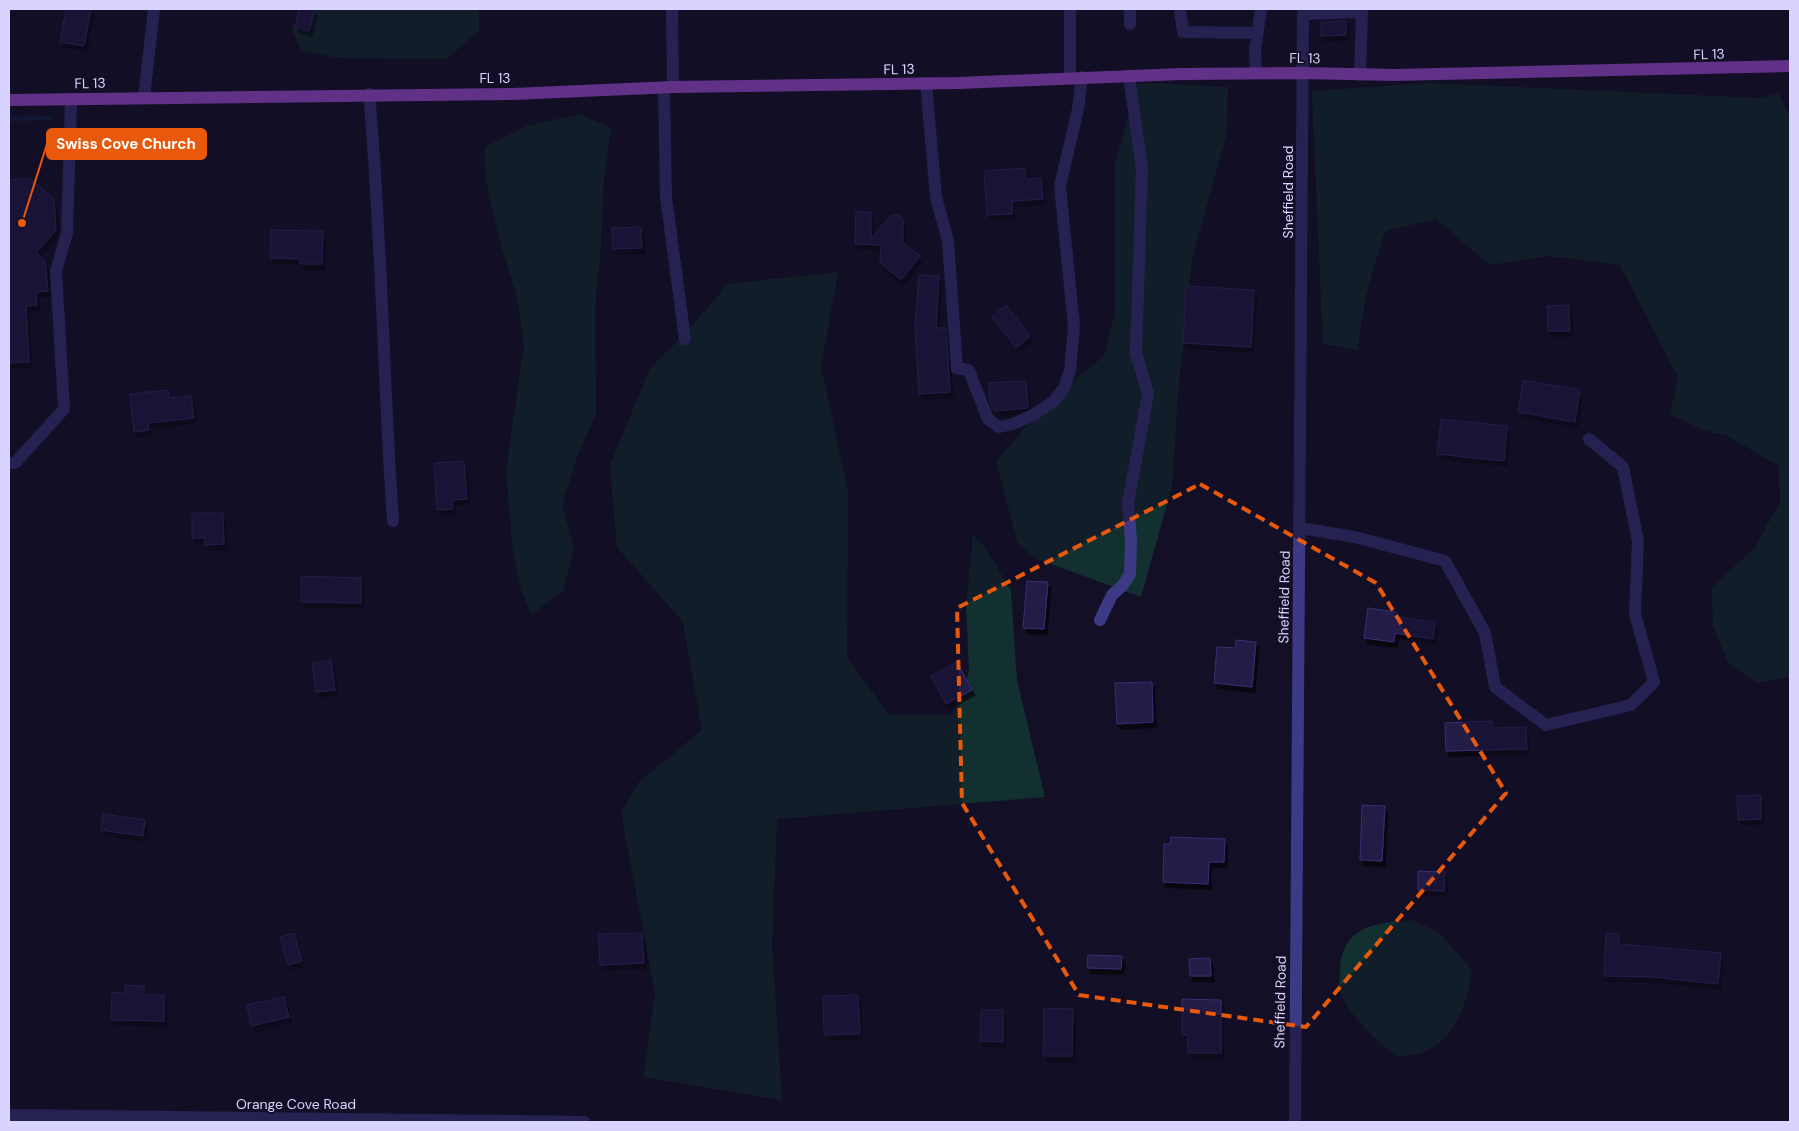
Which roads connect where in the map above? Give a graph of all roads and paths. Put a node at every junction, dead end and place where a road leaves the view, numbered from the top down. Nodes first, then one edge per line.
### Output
1 (154, 9) edge
2 (672, 9) edge
3 (1070, 9) edge
4 (1130, 9) edge
5 (1180, 9) edge
6 (1261, 9) edge
7 (1130, 24) dead end
8 (1258, 33) junction
9 (1790, 66) edge
10 (1256, 73) junction
11 (1303, 73) junction
12 (1360, 75) junction
13 (1129, 76) junction
14 (1076, 77) junction
15 (926, 84) junction
16 (669, 88) junction
17 (370, 94) junction
18 (144, 98) junction
19 (71, 99) junction
20 (9, 100) edge
21 (685, 339) dead end
22 (1589, 439) dead end
23 (9, 463) edge
24 (393, 522) dead end
25 (1300, 528) junction
26 (1100, 620) dead end
27 (9, 1116) edge
28 (494, 1122) edge
29 (584, 1122) edge
30 (1295, 1122) edge

1 - 18 street
2 - 16 street
3 - 14 street
4 - 7 street
5 - 8 street
6 - 8 street
8 - 10 street
9 - 12 main road, FL 13
10 - 11 main road, FL 13
10 - 13 main road, FL 13
11 - 12 main road, FL 13
11 - 12 street, Sheffield Road
11 - 25 street, Sheffield Road
13 - 14 main road, FL 13
13 - 26 street
14 - 15 main road, FL 13
14 - 15 street
15 - 16 main road, FL 13
16 - 17 main road, FL 13
16 - 21 street
17 - 18 main road, FL 13
17 - 24 street
18 - 19 main road, FL 13
19 - 20 main road, FL 13
19 - 23 street
22 - 25 street
25 - 30 street, Sheffield Road
27 - 28 street, Orange Cove Road
28 - 29 street, Orange Cove Road

